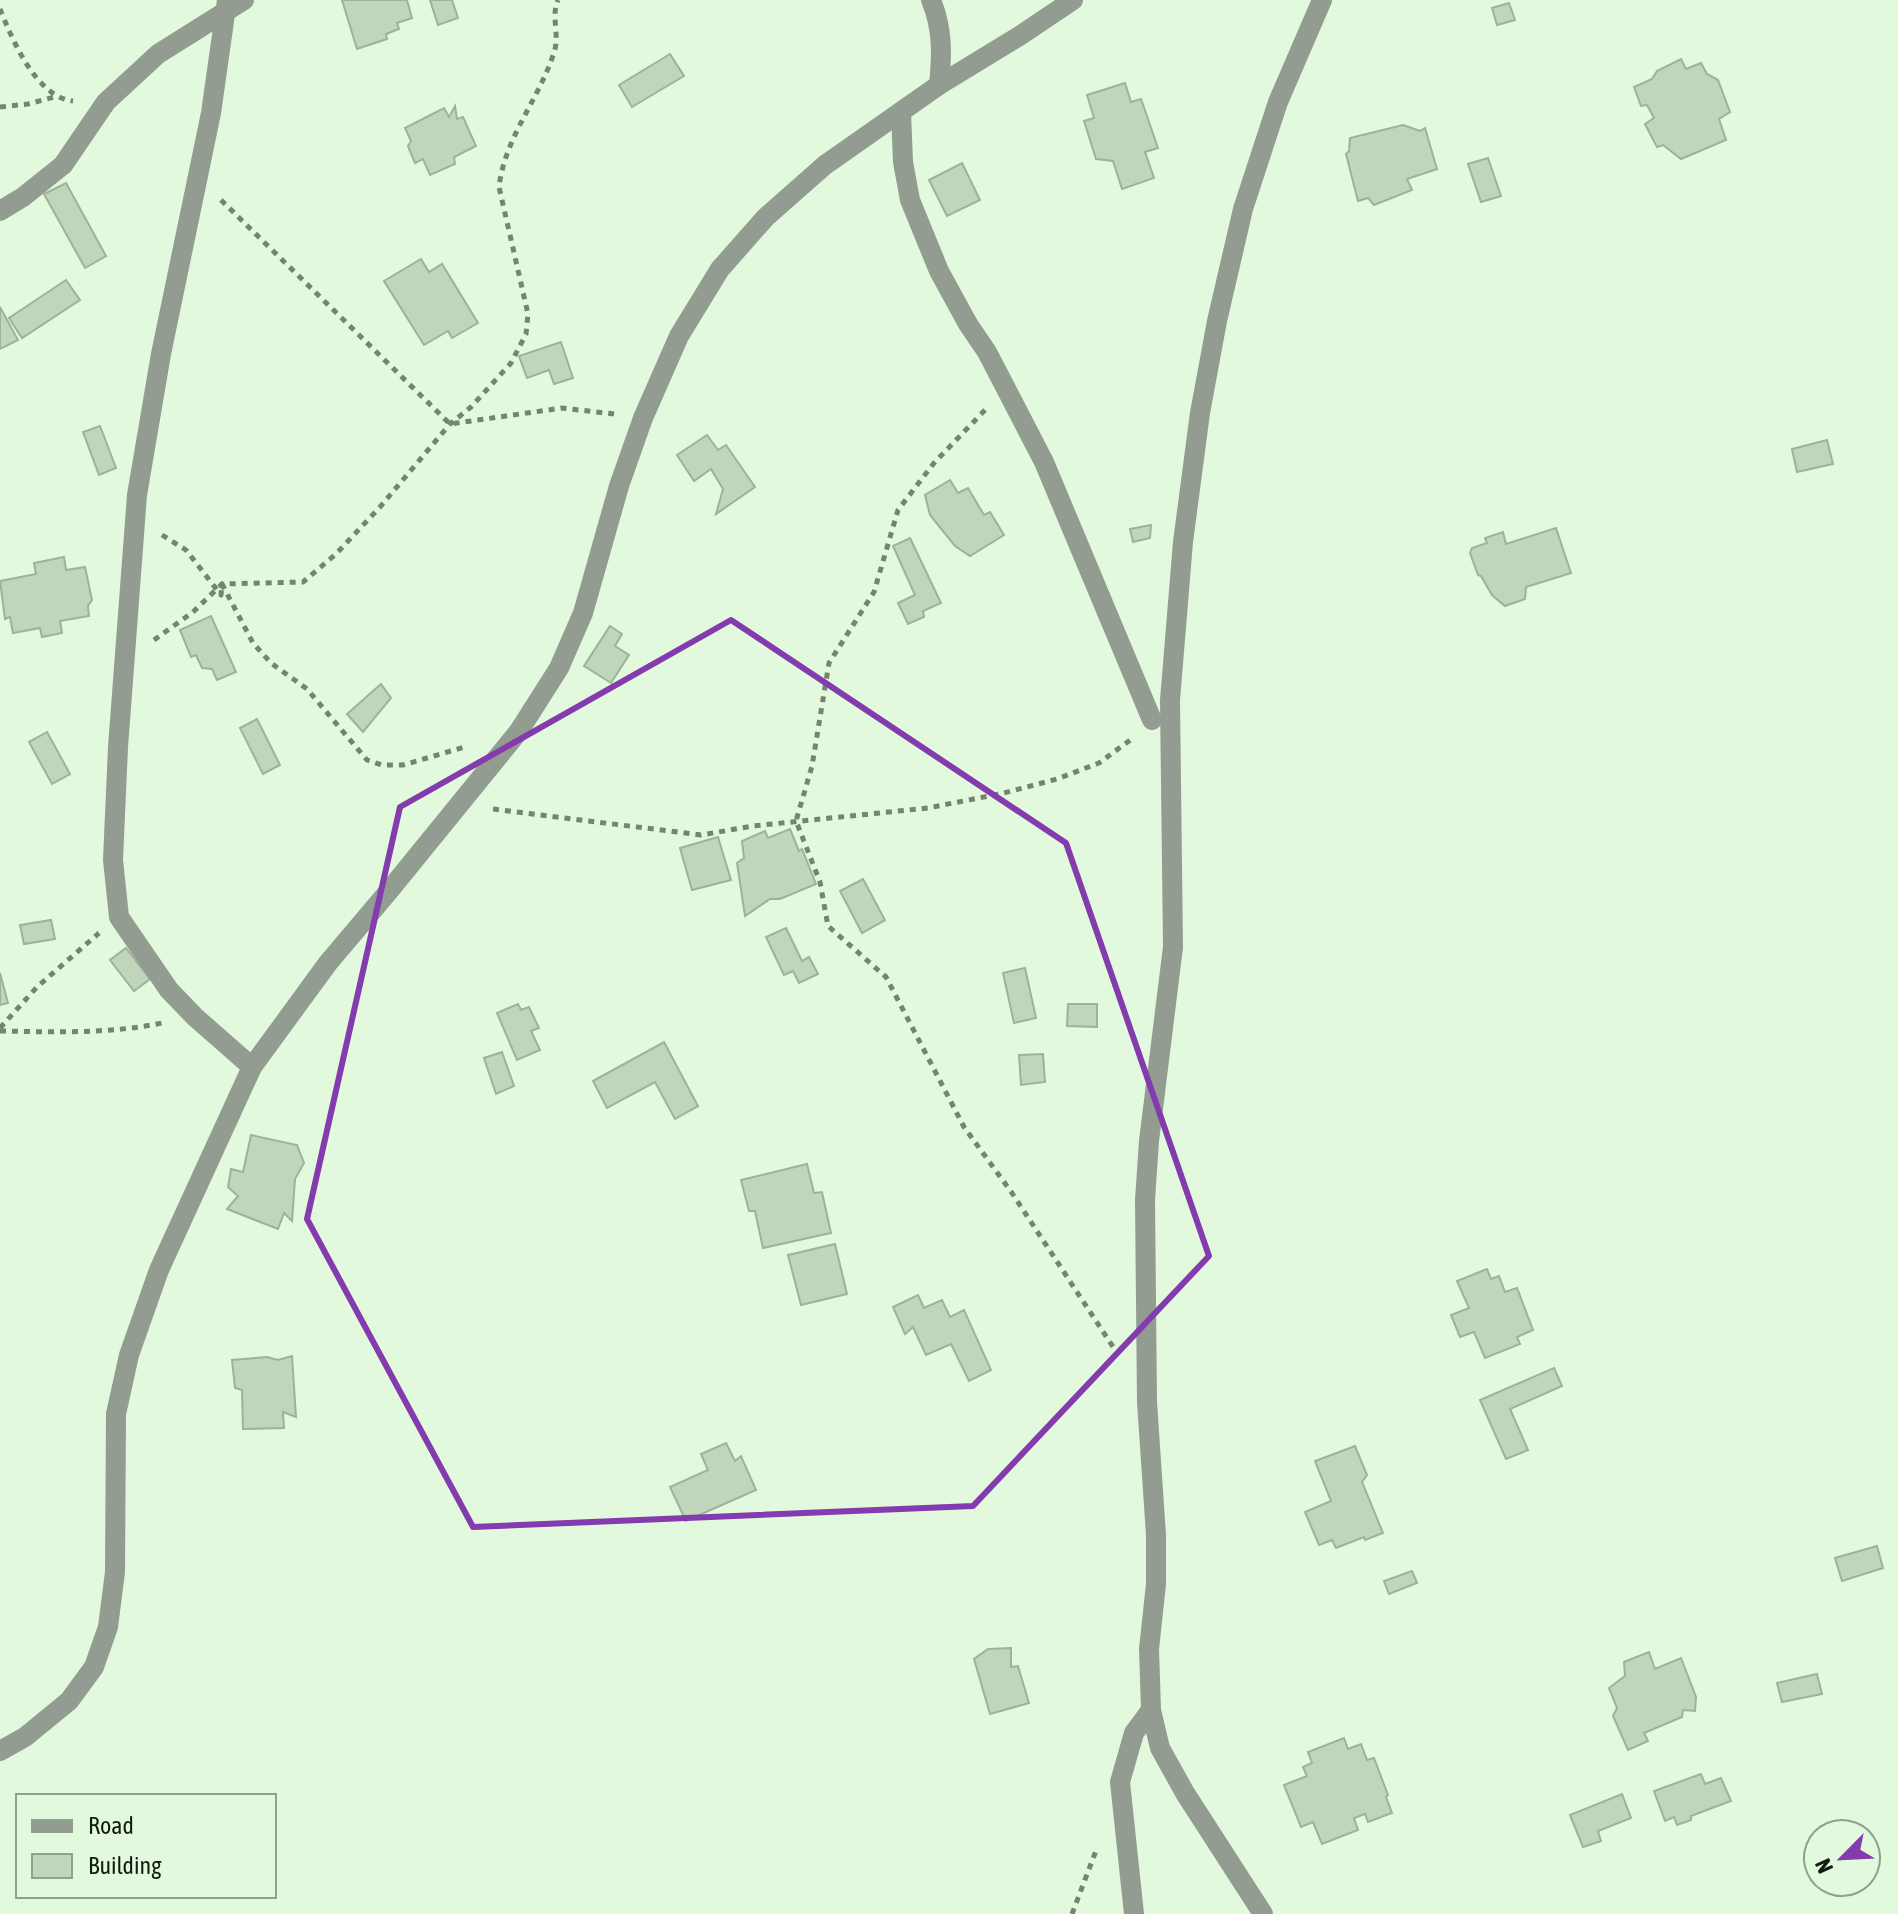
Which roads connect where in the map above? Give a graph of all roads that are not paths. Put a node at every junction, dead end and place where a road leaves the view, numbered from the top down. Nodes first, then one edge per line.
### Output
1 (931, 0) edge
2 (1073, 0) edge
3 (1322, 0) edge
4 (233, 3) edge
5 (939, 85) junction
6 (901, 112) junction
7 (0, 211) edge
8 (1152, 720) road end
9 (252, 1067) junction
10 (1151, 1710) junction
11 (0, 1751) edge
12 (1134, 1914) edge
13 (1263, 1914) edge

1 - 5 street
2 - 5 street
3 - 10 street
4 - 7 street
4 - 9 street
5 - 6 street
6 - 8 street
6 - 9 street
9 - 11 street
10 - 12 street
10 - 13 street

